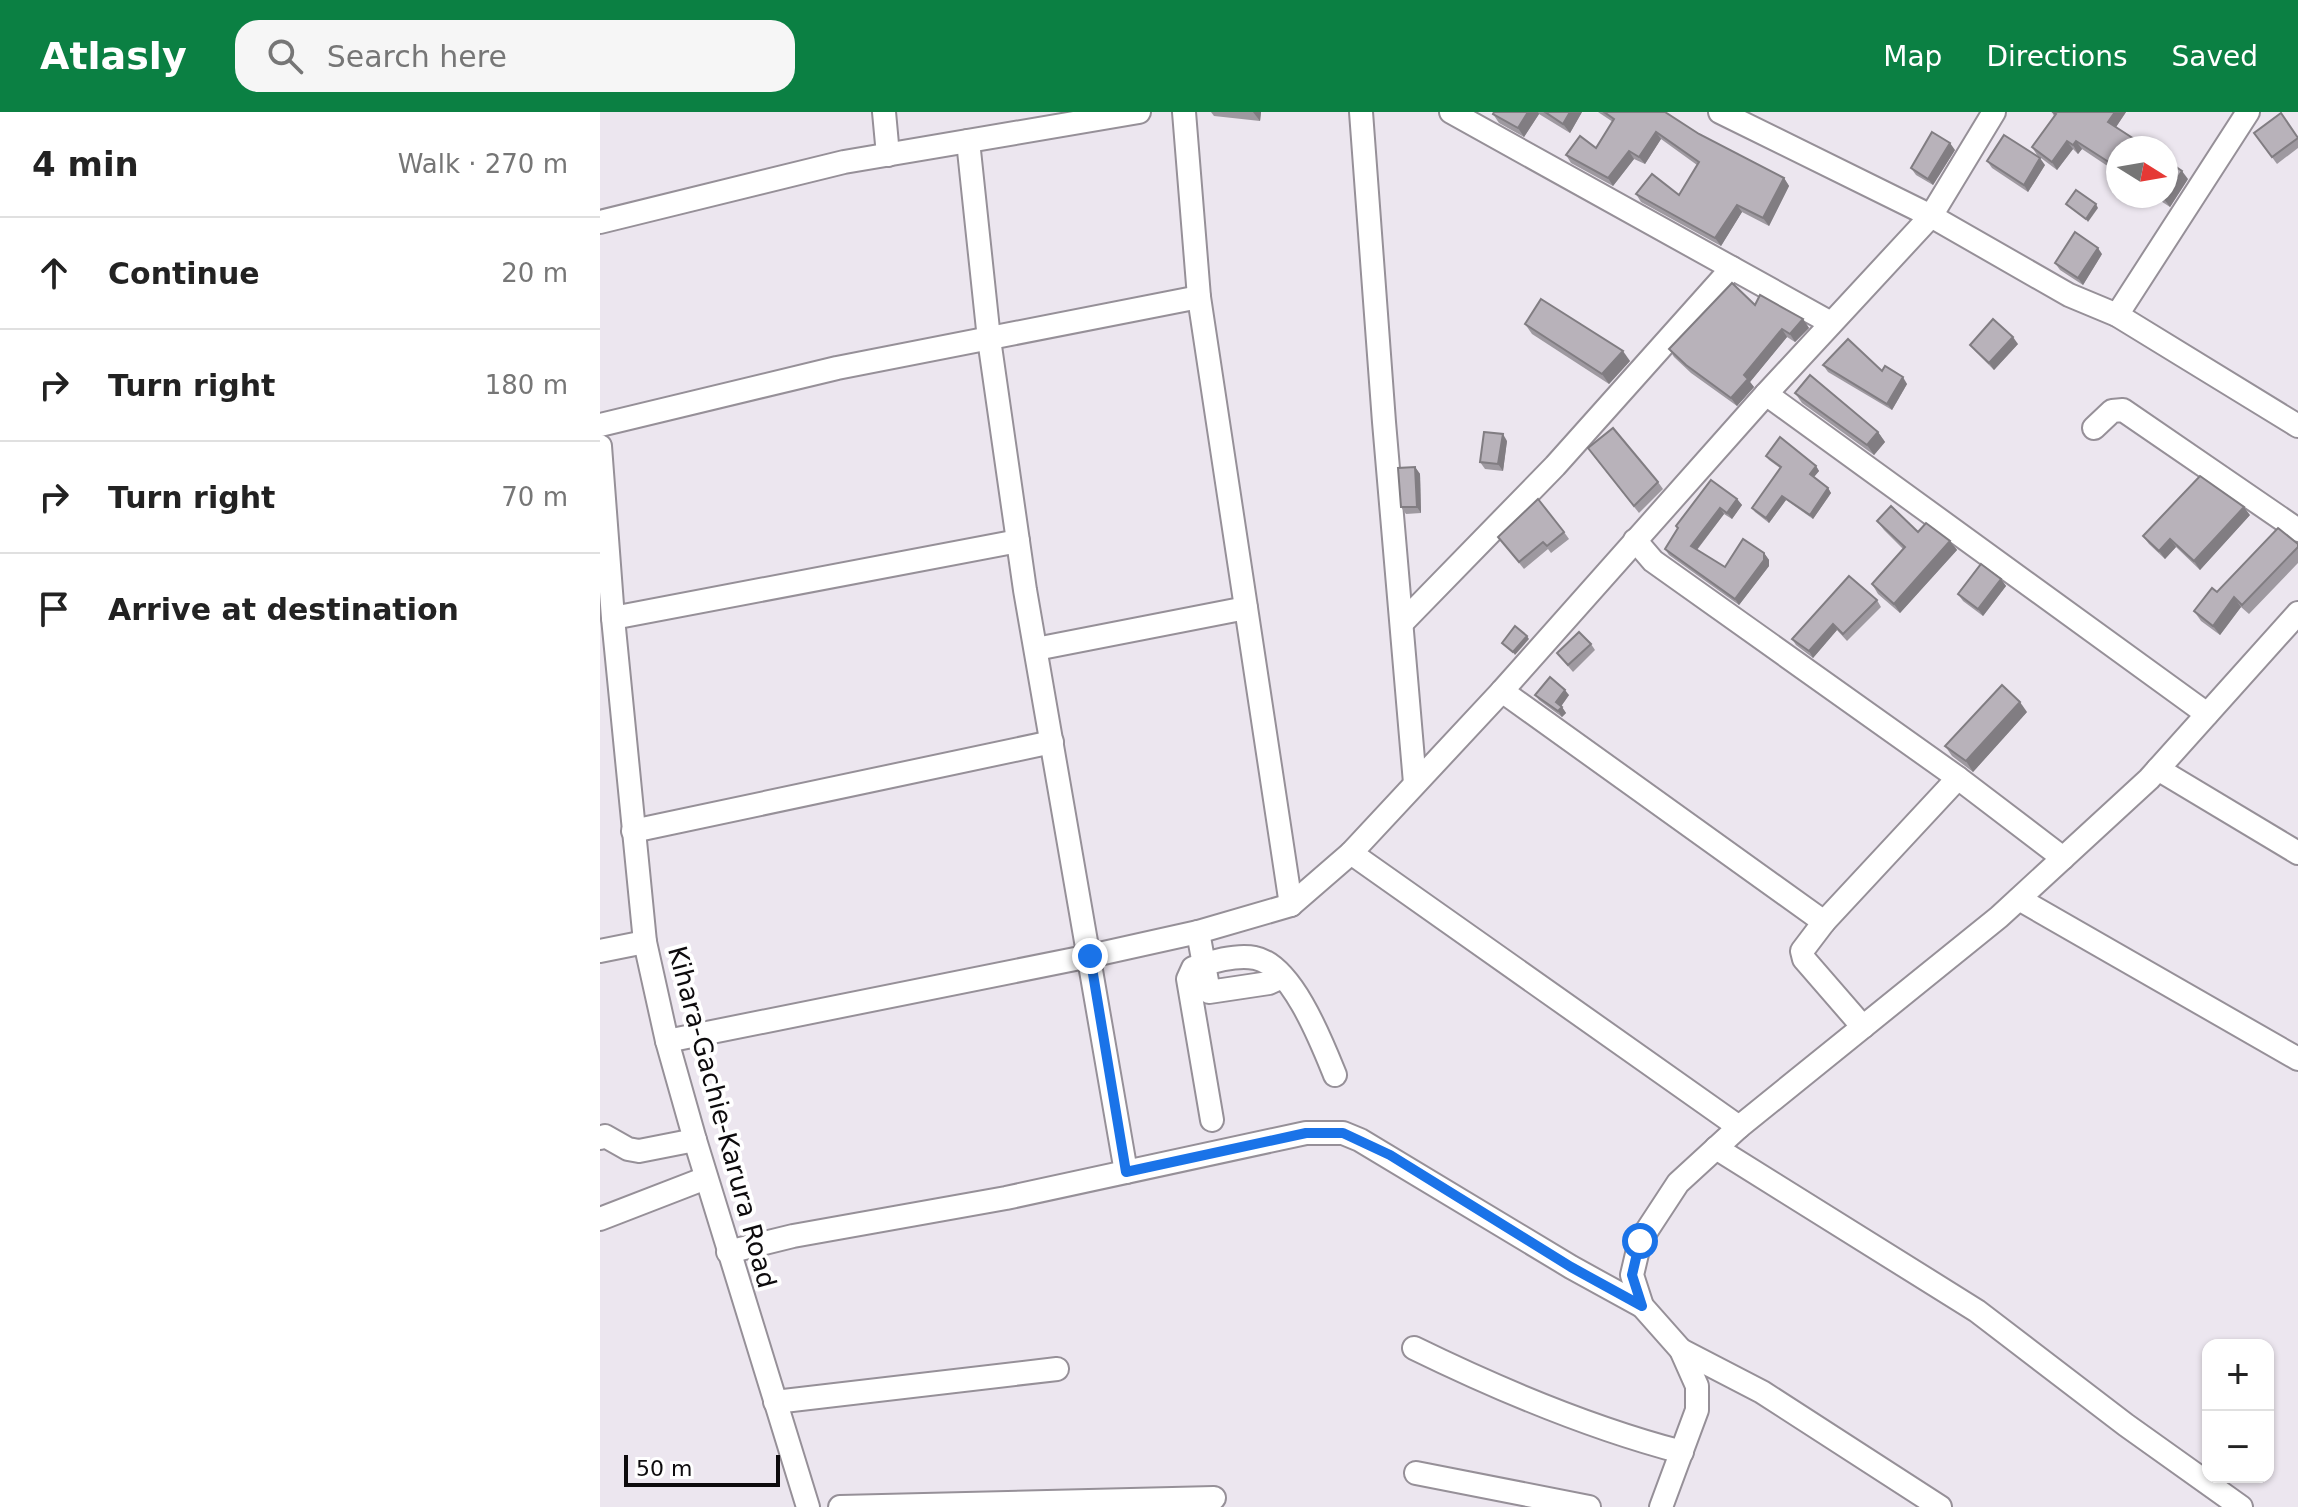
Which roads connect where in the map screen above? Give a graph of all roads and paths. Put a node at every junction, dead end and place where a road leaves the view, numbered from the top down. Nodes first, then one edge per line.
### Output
1 (884, 112) edge
2 (1139, 112) edge
3 (1184, 112) edge
4 (1361, 112) edge
5 (1451, 112) edge
6 (1720, 112) edge
7 (1994, 112) edge
8 (2248, 112) edge
9 (968, 141) junction
10 (888, 155) junction
11 (1931, 216) junction
12 (600, 222) edge
13 (1732, 268) junction
14 (1199, 297) junction
15 (2117, 315) junction
16 (1831, 323) junction
17 (989, 339) junction
18 (1766, 394) junction
19 (600, 425) edge
20 (2298, 426) edge
21 (2094, 428) dead end
22 (600, 446) edge
23 (602, 505) edge
24 (2298, 530) edge
25 (1635, 540) junction
26 (1018, 541) junction
27 (1246, 608) junction
28 (2298, 613) edge
29 (613, 618) junction
30 (1402, 623) junction
31 (1036, 649) junction
32 (1502, 691) junction
33 (2207, 714) junction
34 (1052, 742) junction
35 (2158, 769) junction
36 (1958, 778) junction
37 (1415, 783) junction
38 (633, 831) junction
39 (1351, 853) junction
40 (2298, 853) edge
41 (2063, 858) junction
42 (2019, 899) junction
43 (1291, 905) junction
44 (1824, 922) junction
45 (1198, 932) junction
46 (645, 942) junction
47 (600, 951) edge
48 (1090, 956) junction
49 (1203, 964) junction
50 (1863, 1027) junction
51 (667, 1041) junction
52 (2298, 1059) edge
53 (1335, 1075) dead end
54 (1212, 1120) dead end
55 (1739, 1127) junction
56 (600, 1138) edge
57 (695, 1140) junction
58 (1716, 1148) junction
59 (1126, 1172) junction
60 (706, 1178) junction
61 (600, 1219) edge
62 (728, 1252) junction
63 (1642, 1306) junction
64 (1414, 1348) dead end
65 (1681, 1350) junction
66 (1057, 1369) dead end
67 (775, 1402) junction
68 (1682, 1452) junction
69 (1416, 1473) dead end
70 (1214, 1498) dead end
71 (808, 1507) edge
72 (840, 1507) edge
73 (1589, 1507) edge
74 (1661, 1507) edge
75 (1940, 1507) edge
76 (2241, 1507) edge

1 - 10 street
2 - 9 street
3 - 14 street
4 - 30 street
5 - 13 street
6 - 11 street
7 - 11 street
8 - 15 street
9 - 10 street
9 - 17 street
10 - 12 street
11 - 15 street
11 - 16 street
13 - 16 street
13 - 30 street
14 - 17 street
14 - 27 street
15 - 20 street
16 - 18 street
17 - 19 street
17 - 26 street
18 - 25 street
18 - 33 street
21 - 24 street
22 - 23 street, Kihara-Gachie-Karura Road
23 - 29 street, Kihara-Gachie-Karura Road
25 - 32 street
25 - 36 street
26 - 29 street
26 - 31 street
27 - 31 street
27 - 43 street
28 - 33 street
29 - 38 street, Kihara-Gachie-Karura Road
30 - 37 street
31 - 34 street
32 - 37 street
32 - 44 street
33 - 35 street
34 - 38 street
34 - 48 street
35 - 40 street
35 - 41 street
36 - 41 street
36 - 44 street
37 - 39 street
38 - 46 street, Kihara-Gachie-Karura Road
39 - 43 street
39 - 55 street
41 - 42 street
42 - 50 street
42 - 52 street
43 - 45 street
44 - 50 street
45 - 48 street
45 - 49 street
46 - 47 street
46 - 51 street, Kihara-Gachie-Karura Road
48 - 51 street
48 - 59 street
49 - 53 street
49 - 54 street
50 - 55 street
51 - 57 street, Kihara-Gachie-Karura Road
55 - 58 street
56 - 57 street
57 - 60 street, Kihara-Gachie-Karura Road
58 - 63 street
58 - 76 street
59 - 62 street
59 - 63 street
60 - 61 street
60 - 62 street, Kihara-Gachie-Karura Road
62 - 67 street, Kihara-Gachie-Karura Road
63 - 65 street
64 - 68 street
65 - 68 street
65 - 75 street
66 - 67 street
67 - 71 street, Kihara-Gachie-Karura Road
68 - 74 street
69 - 73 street
70 - 72 street

